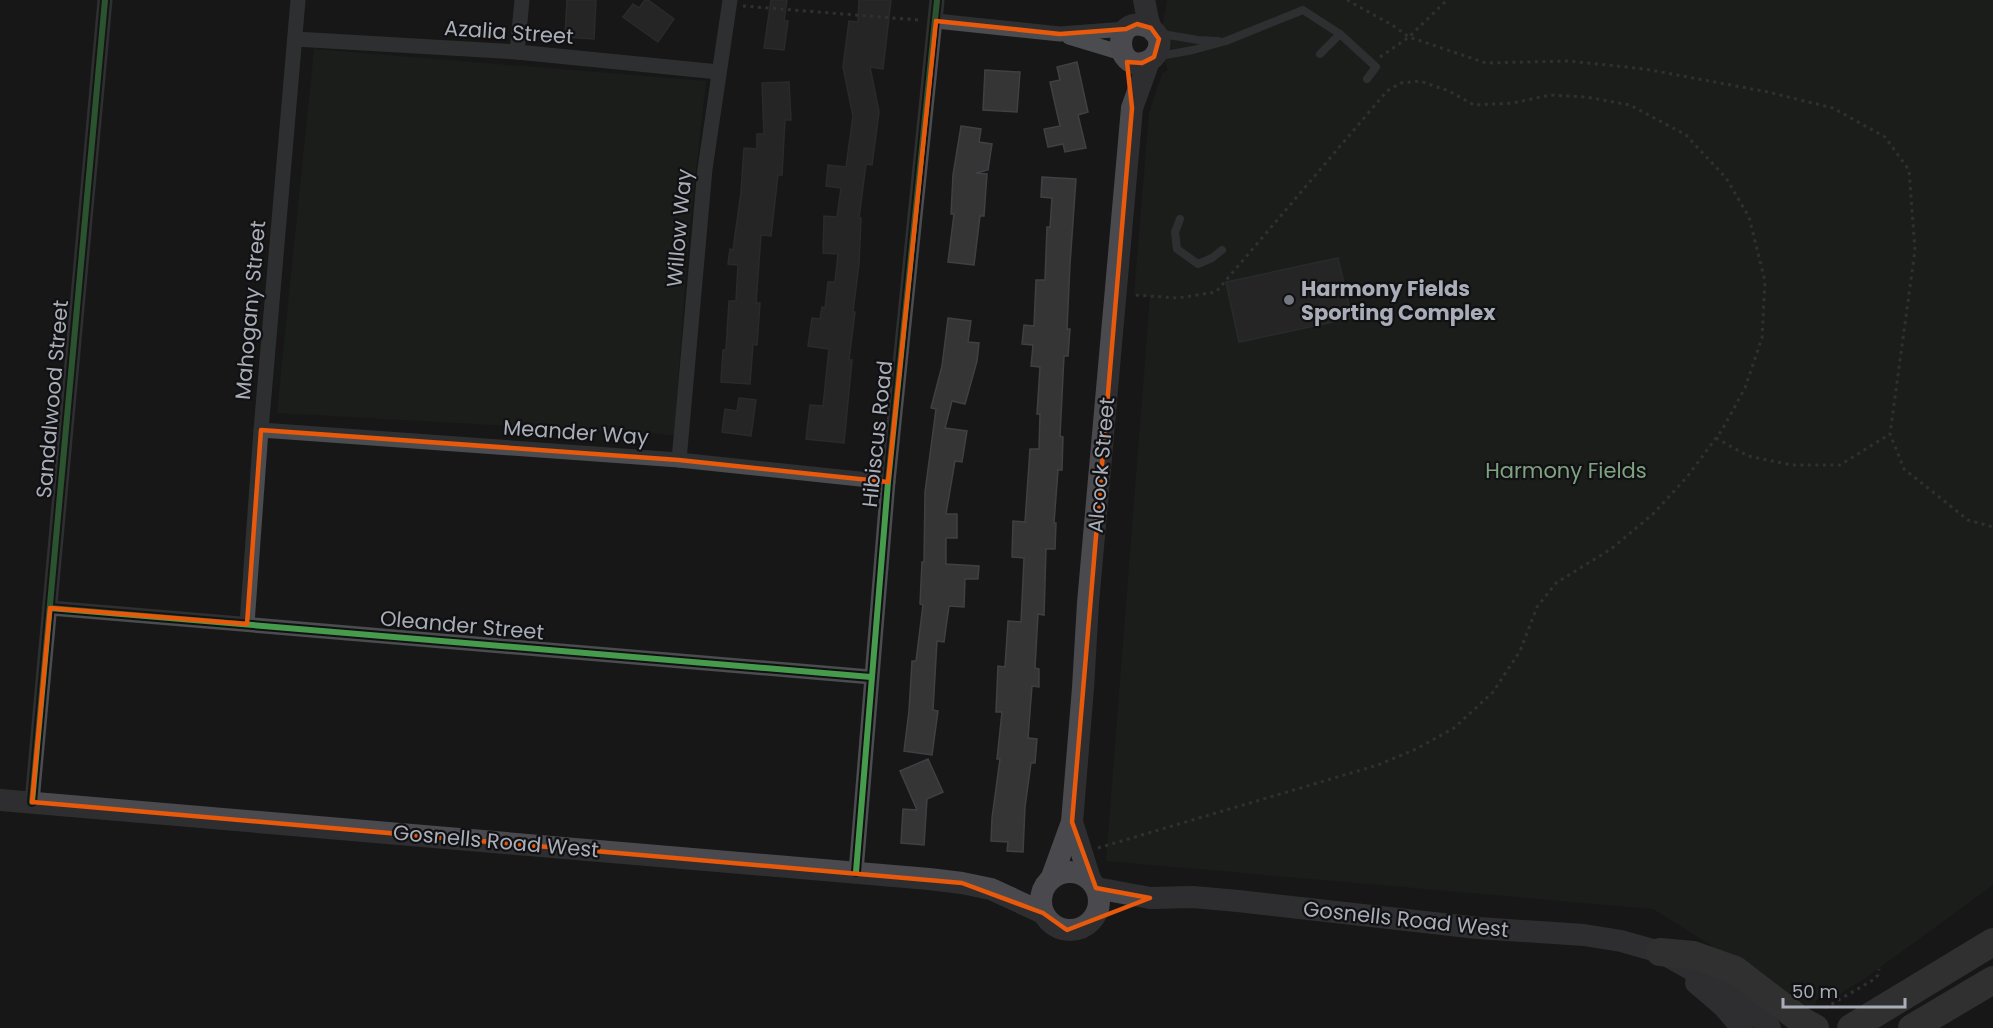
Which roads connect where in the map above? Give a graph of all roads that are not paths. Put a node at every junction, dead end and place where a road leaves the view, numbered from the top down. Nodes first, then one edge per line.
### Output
1 (105, 0) edge
2 (298, 0) edge
3 (522, 0) edge
4 (937, 0) edge
5 (1138, 0) edge
6 (1144, 0) edge
7 (730, 3) edge
8 (936, 21) junction
9 (1141, 29) junction
10 (1060, 34) junction
11 (1340, 34) junction
12 (295, 39) junction
13 (1226, 41) junction
14 (517, 52) junction
15 (1320, 54) dead end
16 (1125, 56) junction
17 (1152, 59) junction
18 (719, 72) junction
19 (1367, 80) dead end
20 (1132, 108) junction
21 (1180, 219) dead end
22 (1222, 250) dead end
23 (261, 430) junction
24 (679, 460) junction
25 (888, 482) junction
26 (50, 608) junction
27 (247, 624) junction
28 (871, 677) junction
29 (0, 800) edge
30 (32, 802) junction
31 (1072, 822) junction
32 (856, 872) junction
33 (1050, 879) junction
34 (1093, 883) junction
35 (991, 889) junction
36 (1150, 898) junction
37 (1043, 913) junction
38 (1093, 918) junction
39 (1993, 942) edge
40 (1660, 952) junction
41 (1993, 980) edge
42 (1817, 1020) edge
43 (1742, 1028) edge
44 (1770, 1028) edge
45 (1851, 1028) edge
46 (1912, 1028) edge

1 - 26 street, Sandalwood Street
2 - 12 street, Mahogany Street
3 - 14 street
4 - 8 street, Hibiscus Road
5 - 9 main road, Alcock Street
6 - 9 main road, Alcock Street
7 - 18 street, Willow Way
8 - 10 street
8 - 25 street, Hibiscus Road
9 - 10 street
9 - 13 lane
9 - 16 main road, Alcock Street
9 - 17 main road, Alcock Street
10 - 16 street
11 - 13 lane
11 - 15 lane
11 - 19 lane
12 - 14 street, Azalia Street
12 - 23 street, Mahogany Street
13 - 17 lane
14 - 18 street, Azalia Street
16 - 17 main road
16 - 20 main road, Alcock Street
17 - 20 main road, Alcock Street
18 - 24 street, Willow Way
20 - 31 main road, Alcock Street
21 - 22 lane
23 - 24 street, Meander Way
23 - 27 street, Mahogany Street
24 - 25 street, Meander Way
25 - 28 street, Hibiscus Road
26 - 27 street, Oleander Street
26 - 30 street, Sandalwood Street
27 - 28 street, Oleander Street
28 - 32 street, Hibiscus Road
29 - 30 main road, Gosnells Road West
30 - 32 main road, Gosnells Road West
31 - 33 main road, Alcock Street
31 - 34 main road, Alcock Street
32 - 35 main road, Gosnells Road West
33 - 34 main road, Gosnells Road West
33 - 35 main road, Gosnells Road West
33 - 37 main road
34 - 36 main road, Gosnells Road West
34 - 38 main road
35 - 37 main road, Gosnells Road West
36 - 38 main road, Gosnells Road West
36 - 40 main road, Gosnells Road West
37 - 38 main road, Gosnells Road West
39 - 45 highway
40 - 42 highway
40 - 43 main road, Gosnells Road West
40 - 44 main road, Gosnells Road West
41 - 46 highway

